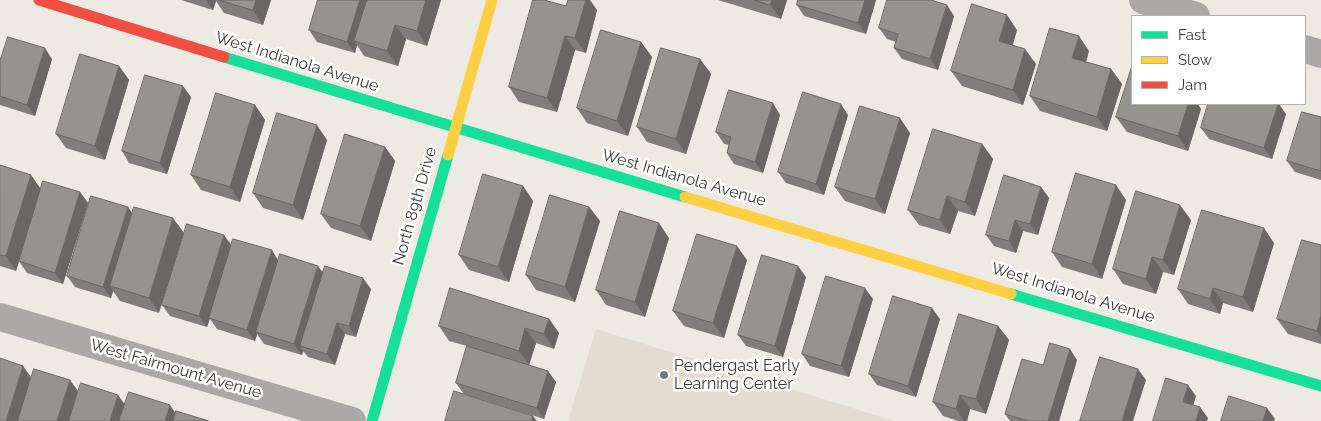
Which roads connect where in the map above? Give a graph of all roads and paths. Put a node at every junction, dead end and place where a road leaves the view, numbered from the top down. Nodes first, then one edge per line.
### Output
1 (39, 0) edge
2 (492, 0) edge
3 (1143, 0) edge
4 (1193, 15) edge
5 (1306, 49) edge
6 (1321, 54) edge
7 (454, 128) junction
8 (0, 317) edge
9 (1321, 386) edge
10 (352, 421) edge
11 (372, 421) edge

1 - 7 street, West Indianola Avenue
2 - 7 street, North 89th Drive
3 - 4 street
5 - 6 street
7 - 9 street, West Indianola Avenue
7 - 11 street, North 89th Drive
8 - 10 street, West Fairmount Avenue

